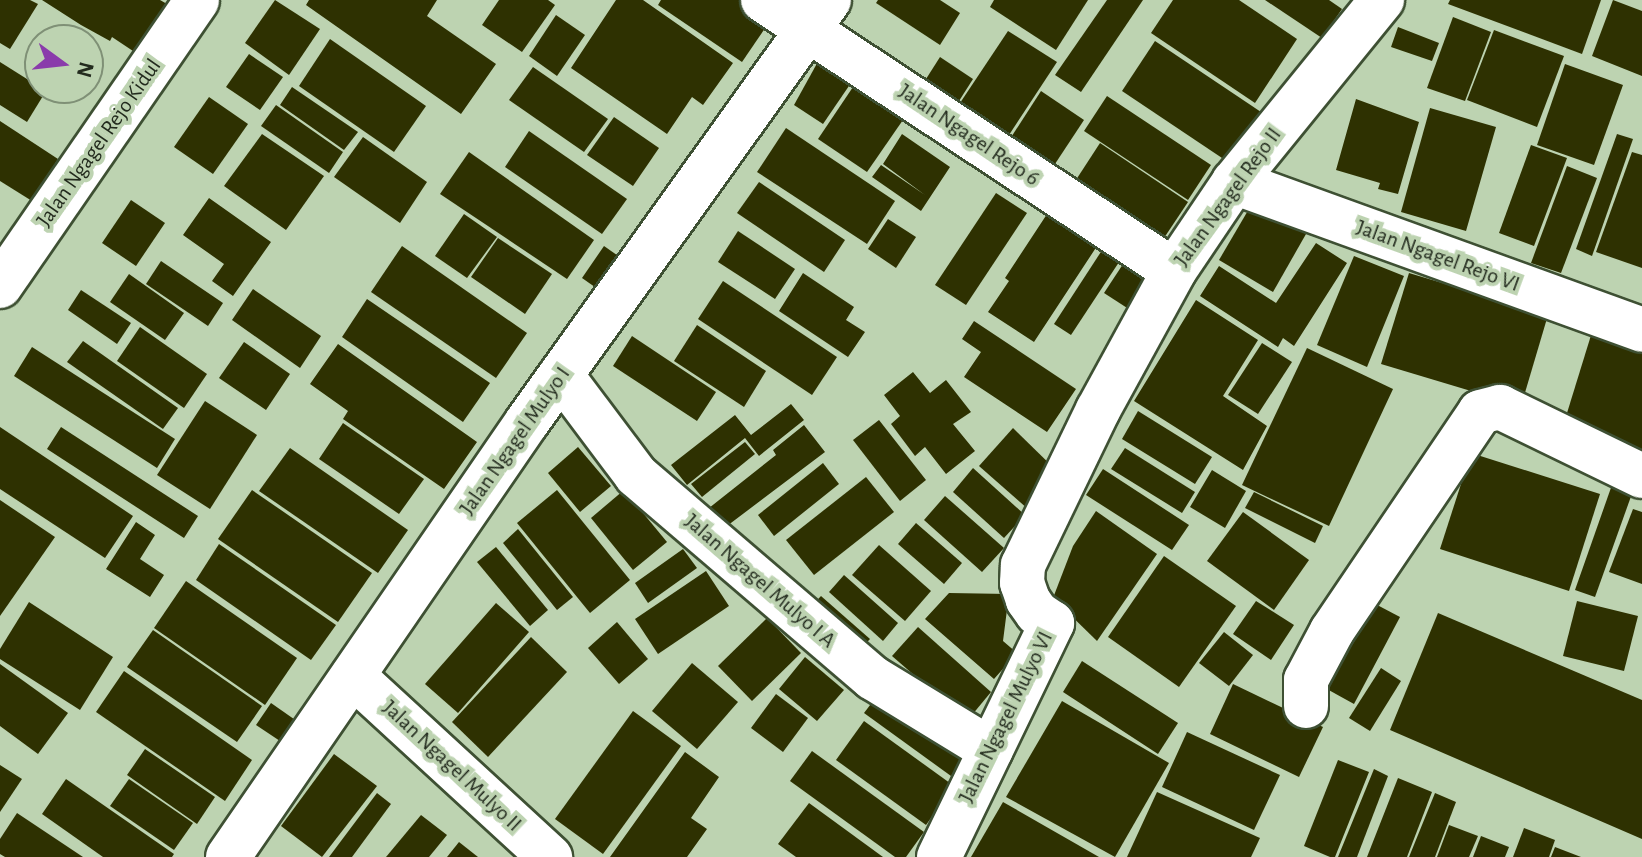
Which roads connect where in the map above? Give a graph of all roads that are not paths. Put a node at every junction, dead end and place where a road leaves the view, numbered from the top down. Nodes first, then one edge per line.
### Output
1 (197, 0) edge
2 (763, 0) edge
3 (1382, 0) edge
4 (820, 15) edge
5 (1234, 182) junction
6 (1174, 271) junction
7 (0, 286) edge
8 (1642, 330) edge
9 (561, 375) junction
10 (1098, 410) joint
11 (1642, 476) edge
12 (353, 676) junction
13 (1306, 706) dead end
14 (991, 750) junction
15 (228, 857) edge
16 (550, 857) edge
17 (939, 857) edge

1 - 7 street, Jalan Ngagel Rejo Kidul
2 - 4 street, Jalan Ngagel Rejo 6
3 - 5 street, Jalan Ngagel Rejo II
4 - 6 street, Jalan Ngagel Rejo 6
4 - 9 street, Jalan Ngagel Mulyo I
5 - 6 street, Jalan Ngagel Rejo II
5 - 8 street, Jalan Ngagel Rejo VI
6 - 10 street, Jalan Ngagel Rejo II
9 - 12 street, Jalan Ngagel Mulyo I
9 - 14 street, Jalan Ngagel Mulyo I A
10 - 14 street, Jalan Ngagel Mulyo VI
11 - 13 street
12 - 15 street, Jalan Ngagel Mulyo I
12 - 16 street, Jalan Ngagel Mulyo II
14 - 17 street, Jalan Ngagel Mulyo VI

